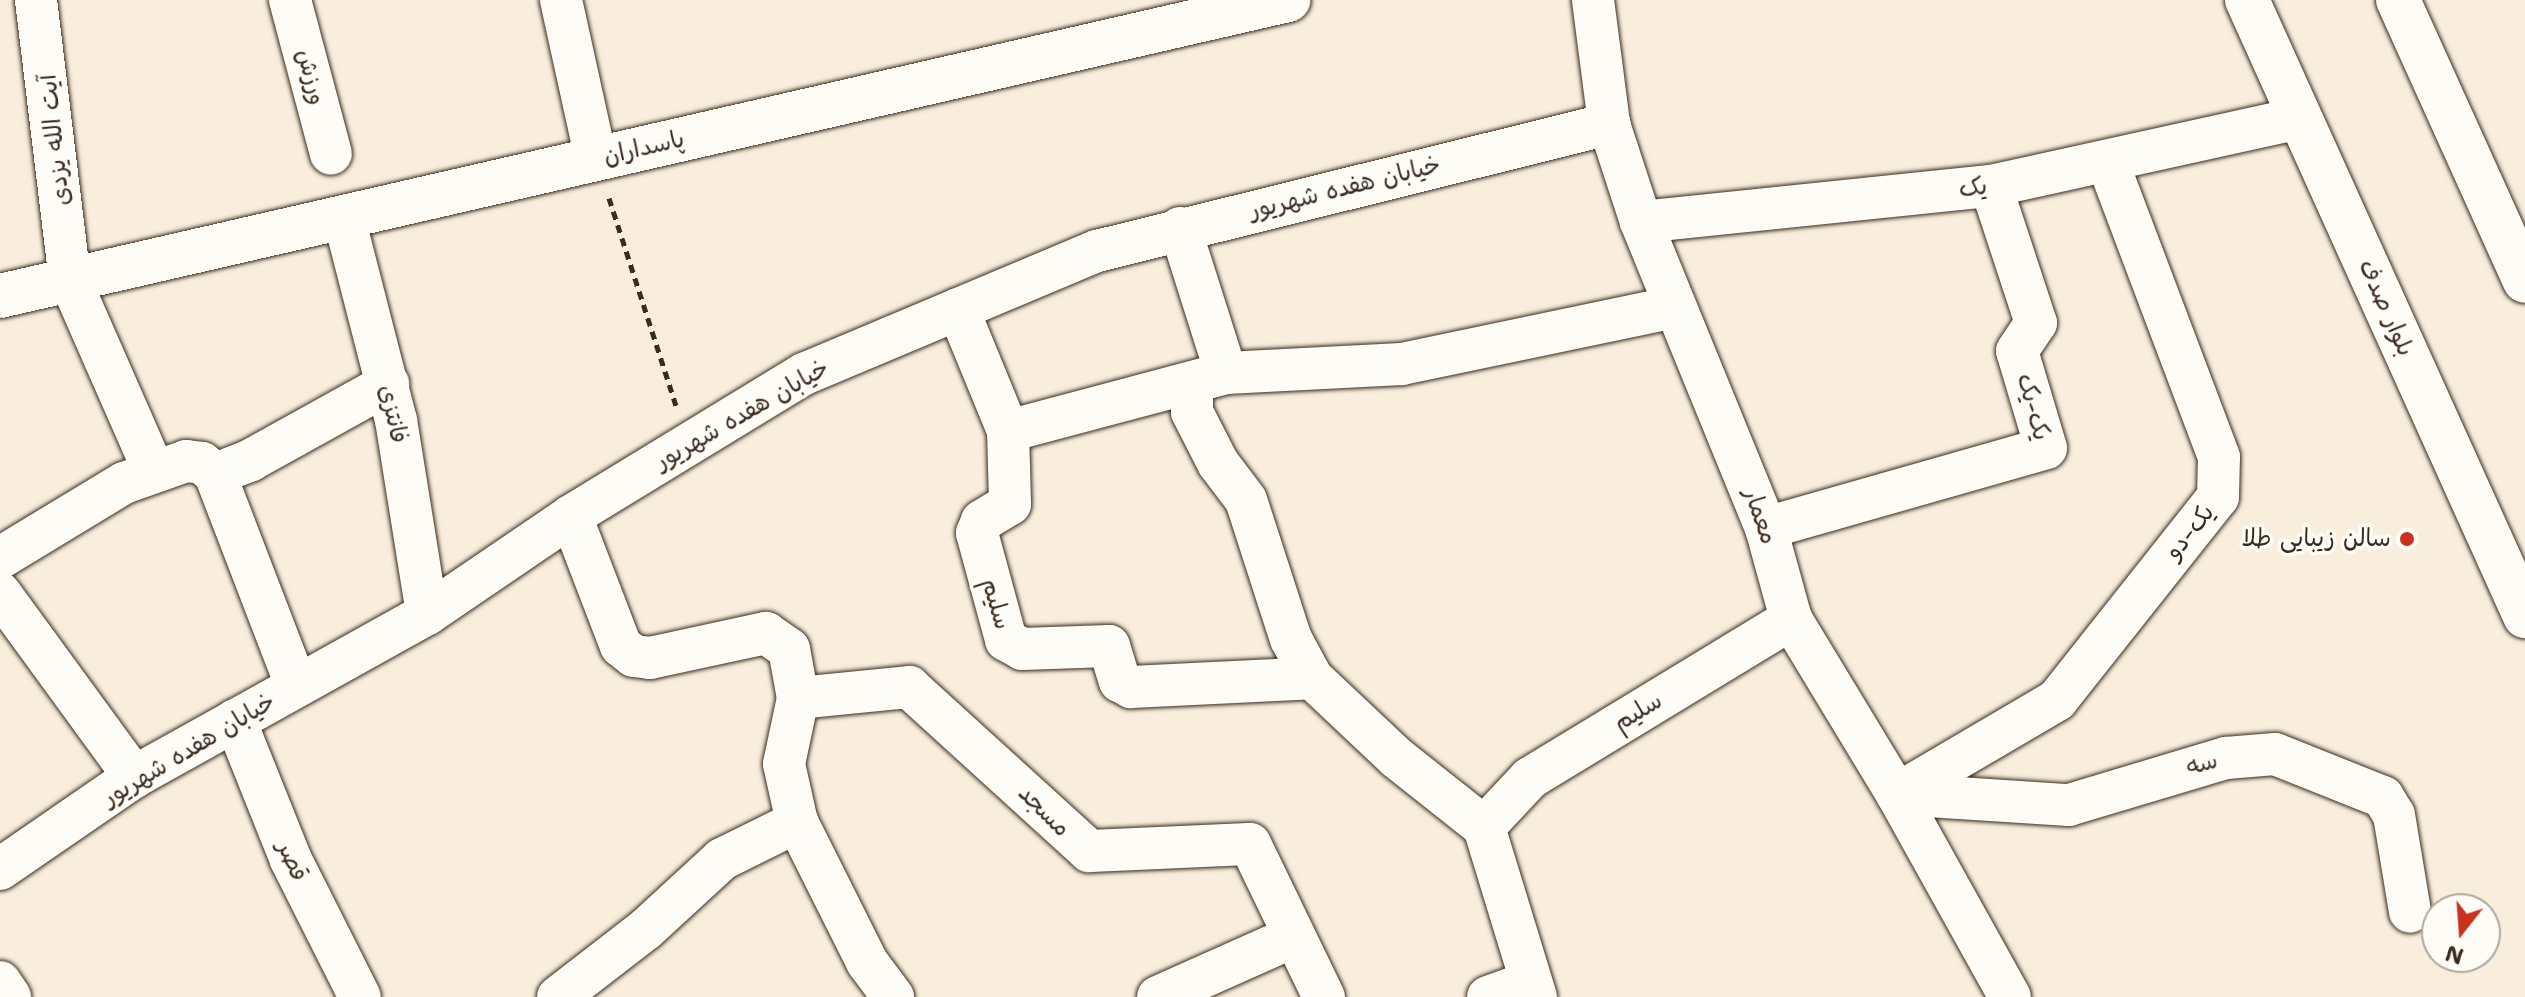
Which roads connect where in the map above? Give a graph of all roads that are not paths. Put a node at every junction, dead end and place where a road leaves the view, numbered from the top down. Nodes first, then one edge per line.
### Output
1 (36, 0) edge
2 (290, 0) edge
3 (561, 0) edge
4 (1288, 0) edge
5 (1593, 0) edge
6 (2247, 0) edge
7 (2398, 0) edge
8 (2299, 118) junction
9 (1609, 124) junction
10 (331, 154) dead end
11 (596, 159) junction
12 (2108, 164) junction
13 (1991, 186) junction
14 (344, 218) junction
15 (1641, 222) junction
16 (1180, 228) junction
17 (70, 280) junction
18 (2525, 281) edge
19 (0, 296) edge
20 (1675, 307) junction
21 (958, 309) junction
22 (1209, 378) junction
23 (388, 384) junction
24 (1008, 431) junction
25 (154, 471) junction
26 (215, 474) junction
27 (571, 516) junction
28 (1766, 528) junction
29 (0, 558) edge
30 (0, 593) edge
31 (427, 614) junction
32 (2525, 616) edge
33 (1791, 619) junction
34 (1312, 678) junction
35 (296, 685) junction
36 (798, 698) junction
37 (235, 720) junction
38 (134, 777) junction
39 (1897, 794) junction
40 (797, 822) junction
41 (1484, 827) junction
42 (0, 869) edge
43 (2410, 912) dead end
44 (1293, 937) junction
45 (0, 982) edge
46 (1533, 989) edge
47 (2008, 996) edge
48 (10, 997) edge
49 (360, 997) edge
50 (558, 997) edge
51 (893, 997) edge
52 (1158, 997) edge
53 (1324, 997) edge
54 (1488, 997) edge

1 - 17 street, آیت الله یزدی
2 - 10 street, ورزش
3 - 11 street
4 - 11 street, پاسداران
5 - 9 street, معمار
6 - 8 street, بلوار صدف
7 - 18 street
8 - 12 street, یک
8 - 32 street, بلوار صدف
9 - 15 street, معمار
9 - 16 street, خیابان هفده شهریور
11 - 14 street, پاسداران
12 - 13 street, یک
12 - 39 street, یک-دو
13 - 15 street, یک
13 - 28 street, یک-یک
14 - 17 street, پاسداران
14 - 23 street, فانتزی
15 - 20 street, معمار
16 - 21 street, خیابان هفده شهریور
16 - 22 street
17 - 19 street, پاسداران
17 - 25 street, آیت الله یزدی
20 - 22 street
20 - 28 street, معمار
21 - 24 street, سلیم
21 - 27 street, خیابان هفده شهریور
22 - 24 street
22 - 34 street
23 - 26 street
23 - 31 street, فانتزی
24 - 34 street, سلیم
25 - 26 street
25 - 29 street
26 - 35 street
27 - 31 street, خیابان هفده شهریور
27 - 36 street
28 - 33 street, معمار
30 - 38 street
31 - 35 street, خیابان هفده شهریور
33 - 39 street, معمار
33 - 41 street, سلیم
34 - 41 street
35 - 37 street, خیابان هفده شهریور
36 - 40 street
36 - 44 street, مسجد
37 - 38 street, خیابان هفده شهریور
37 - 49 street, قصر
38 - 42 street, خیابان هفده شهریور
39 - 43 street, سه
39 - 47 street, معمار
40 - 50 street
40 - 51 street
41 - 46 street
44 - 52 street
44 - 53 street, مسجد
45 - 48 street
46 - 54 street

